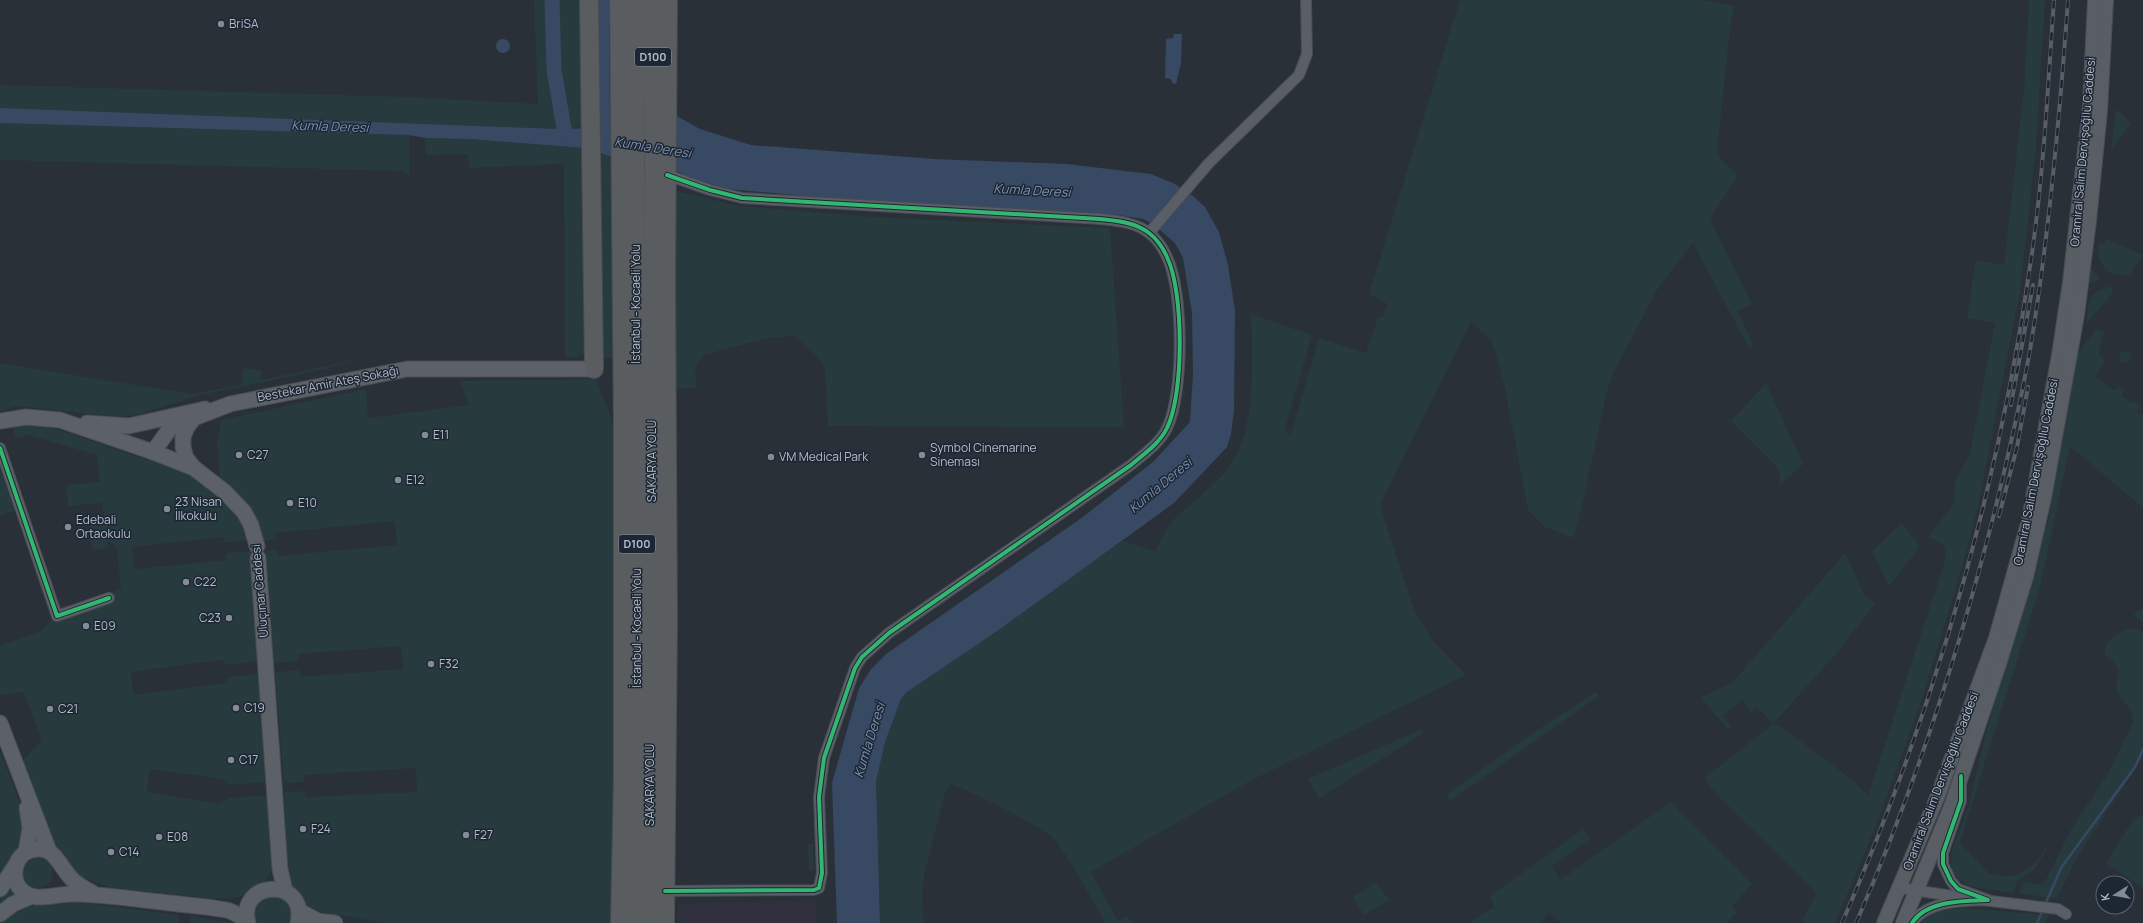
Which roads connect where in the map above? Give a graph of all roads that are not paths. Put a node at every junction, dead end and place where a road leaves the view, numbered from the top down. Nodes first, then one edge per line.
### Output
1 (589, 0) edge
2 (619, 0) edge
3 (623, 0) edge
4 (635, 0) edge
5 (652, 0) edge
6 (664, 0) edge
7 (668, 0) edge
8 (1306, 0) edge
9 (2095, 0) edge
10 (2106, 0) edge
11 (635, 84) junction
12 (659, 108) junction
13 (627, 111) junction
14 (628, 164) junction
15 (663, 168) junction
16 (1151, 231) junction
17 (621, 306) junction
18 (594, 369) junction
19 (622, 396) junction
20 (230, 404) junction
21 (210, 408) junction
22 (194, 418) junction
23 (60, 420) junction
24 (0, 421) edge
25 (0, 448) edge
26 (158, 454) junction
27 (194, 468) junction
28 (109, 598) dead end
29 (1, 727) edge
30 (1962, 776) junction
31 (26, 793) junction
32 (49, 851) junction
33 (26, 852) junction
34 (61, 865) junction
35 (15, 866) junction
36 (1900, 888) junction
37 (0, 889) edge
38 (278, 889) junction
39 (665, 891) junction
40 (1917, 891) junction
41 (96, 894) junction
42 (40, 896) junction
43 (1988, 900) junction
44 (249, 903) junction
45 (228, 910) junction
46 (2062, 911) dead end
47 (0, 914) edge
48 (298, 917) edge
49 (248, 922) edge
50 (314, 922) edge
51 (335, 923) edge
52 (620, 923) edge
53 (634, 923) edge
54 (649, 923) edge
55 (665, 923) edge
56 (1884, 923) edge
57 (1903, 923) edge
58 (1912, 923) edge

1 - 18 highway
2 - 13 highway
3 - 11 highway
4 - 11 highway, D100
5 - 12 highway, SAKARYA YOLU / D100
6 - 12 highway
7 - 12 highway
8 - 16 street
9 - 36 main road, Oramiral Salim Dervişoğllu Caddesi
10 - 30 main road, Oramiral Salim Dervişoğllu Caddesi
11 - 13 highway, D100
12 - 15 highway, SAKARYA YOLU / D100
13 - 14 highway, D100
14 - 17 highway
14 - 53 highway, İstanbul - Kocaeli Yolu / D100
15 - 16 street
15 - 39 highway
15 - 54 highway, SAKARYA YOLU / D100
16 - 39 street
17 - 18 highway
17 - 19 highway
18 - 19 highway
18 - 20 main road, Bestekar Amir Ateş Sokağı
19 - 52 highway
20 - 21 main road
20 - 22 main road, Bestekar Amir Ateş Sokağı
21 - 23 main road
21 - 26 main road
22 - 26 main road, Bestekar Amir Ateş Sokağı
22 - 27 main road
23 - 24 main road, Uluçınar Caddesi
23 - 26 main road, Uluçınar Caddesi
25 - 28 street
26 - 27 main road, Uluçınar Caddesi
27 - 38 main road, Uluçınar Caddesi
29 - 31 main road
30 - 40 main road, Oramiral Salim Dervişoğllu Caddesi
30 - 43 street
31 - 32 main road
31 - 33 main road
32 - 33 main road
32 - 34 main road
33 - 35 main road
34 - 41 main road
34 - 42 main road
35 - 37 main road
35 - 42 main road
36 - 40 street
36 - 56 main road, Oramiral Salim Dervişoğllu Caddesi
38 - 44 main road
38 - 48 main road
39 - 55 highway
40 - 43 street
40 - 57 main road, Oramiral Salim Dervişoğllu Caddesi
41 - 42 main road
41 - 45 main road
42 - 47 main road
43 - 46 street
43 - 58 street
44 - 45 main road
44 - 49 main road
45 - 49 main road
48 - 50 main road
50 - 51 main road

